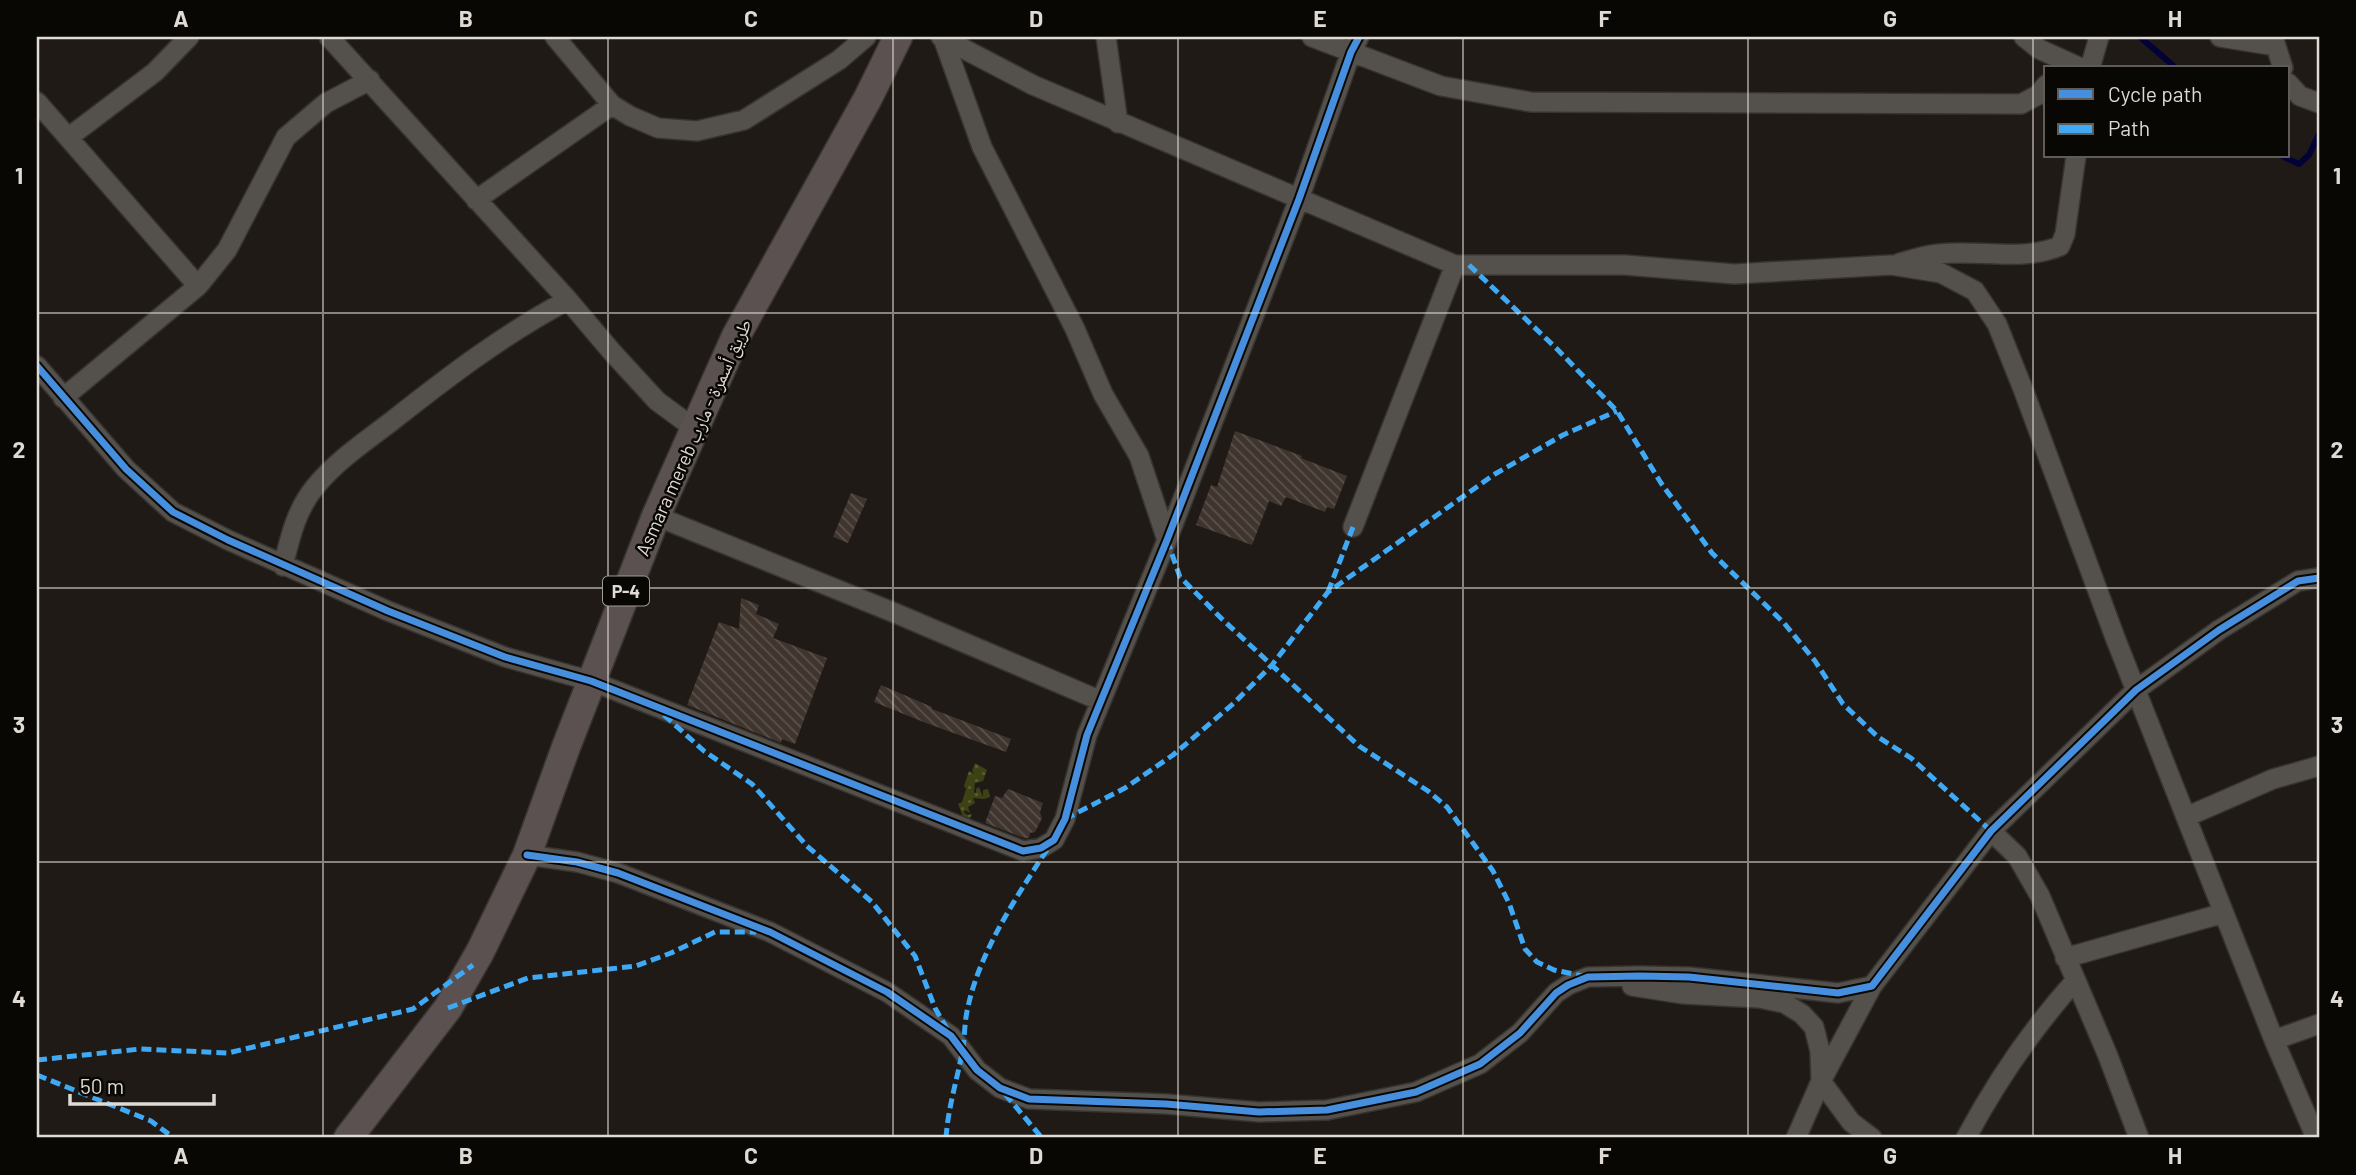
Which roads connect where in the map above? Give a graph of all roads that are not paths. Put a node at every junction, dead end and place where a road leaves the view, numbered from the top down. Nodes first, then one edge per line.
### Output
1 (189, 37) edge
2 (329, 37) edge
3 (555, 37) edge
4 (866, 37) edge
5 (898, 37) edge
6 (942, 37) edge
7 (1106, 37) edge
8 (1312, 37) edge
9 (2024, 37) edge
10 (2100, 37) edge
11 (2220, 37) edge
12 (2274, 41) edge
13 (1355, 45) edge
14 (2070, 66) edge
15 (2091, 66) edge
16 (2282, 66) edge
17 (370, 80) junction
18 (2290, 85) edge
19 (2044, 88) edge
20 (37, 102) edge
21 (2319, 103) edge
22 (612, 105) junction
23 (1118, 123) junction
24 (69, 137) junction
25 (2076, 158) edge
26 (1299, 199) junction
27 (476, 200) junction
28 (1455, 265) junction
29 (1891, 265) junction
30 (198, 286) junction
31 (568, 300) junction
32 (37, 366) edge
33 (63, 398) junction
34 (695, 429) junction
35 (656, 516) junction
36 (1353, 527) dead end
37 (1167, 540) junction
38 (283, 566) junction
39 (2319, 578) edge
40 (591, 681) junction
41 (2136, 690) junction
42 (1101, 701) junction
43 (2319, 766) edge
44 (2186, 817) junction
45 (1991, 831) junction
46 (527, 855) junction
47 (2224, 913) junction
48 (2066, 958) junction
49 (1588, 977) junction
50 (2075, 981) junction
51 (1872, 986) junction
52 (2319, 1024) edge
53 (2274, 1040) junction
54 (1821, 1081) junction
55 (348, 1138) edge
56 (1796, 1138) edge
57 (1872, 1138) edge
58 (1966, 1138) edge
59 (2139, 1138) edge
60 (2316, 1138) edge

1 - 24 street
2 - 17 street
3 - 22 street
4 - 22 street
5 - 34 highway, Asmara mereb طريق أسمرة - مارب / P-4
6 - 23 street
6 - 37 street
7 - 23 street
8 - 13 street
9 - 14 street
10 - 15 street
11 - 12 street
12 - 16 street
13 - 19 street
13 - 26 street
17 - 27 street
17 - 30 street
18 - 21 street
20 - 24 street
22 - 27 street
23 - 26 street
24 - 30 street
25 - 29 street
26 - 28 street
26 - 37 street
27 - 31 street
28 - 29 street
28 - 36 street
29 - 41 street
30 - 33 street
31 - 34 street
31 - 38 street
32 - 33 street
33 - 38 street
34 - 35 highway, Asmara mereb طريق أسمرة - مارب / P-4
35 - 40 highway, Asmara mereb طريق أسمرة - مارب / P-4
35 - 42 street
37 - 42 street
38 - 40 street
39 - 41 street
40 - 42 street
40 - 46 highway, Asmara mereb طريق أسمرة - مارب / P-4
41 - 44 street
41 - 45 street
43 - 44 street
44 - 47 street
45 - 48 street
45 - 51 street
46 - 49 street
46 - 55 highway, Asmara mereb طريق أسمرة - مارب / P-4
47 - 48 street
47 - 53 street
48 - 50 street
49 - 51 street
49 - 54 street
50 - 58 street
50 - 59 street
51 - 54 street
52 - 53 street
53 - 60 street
54 - 56 street
54 - 57 street

